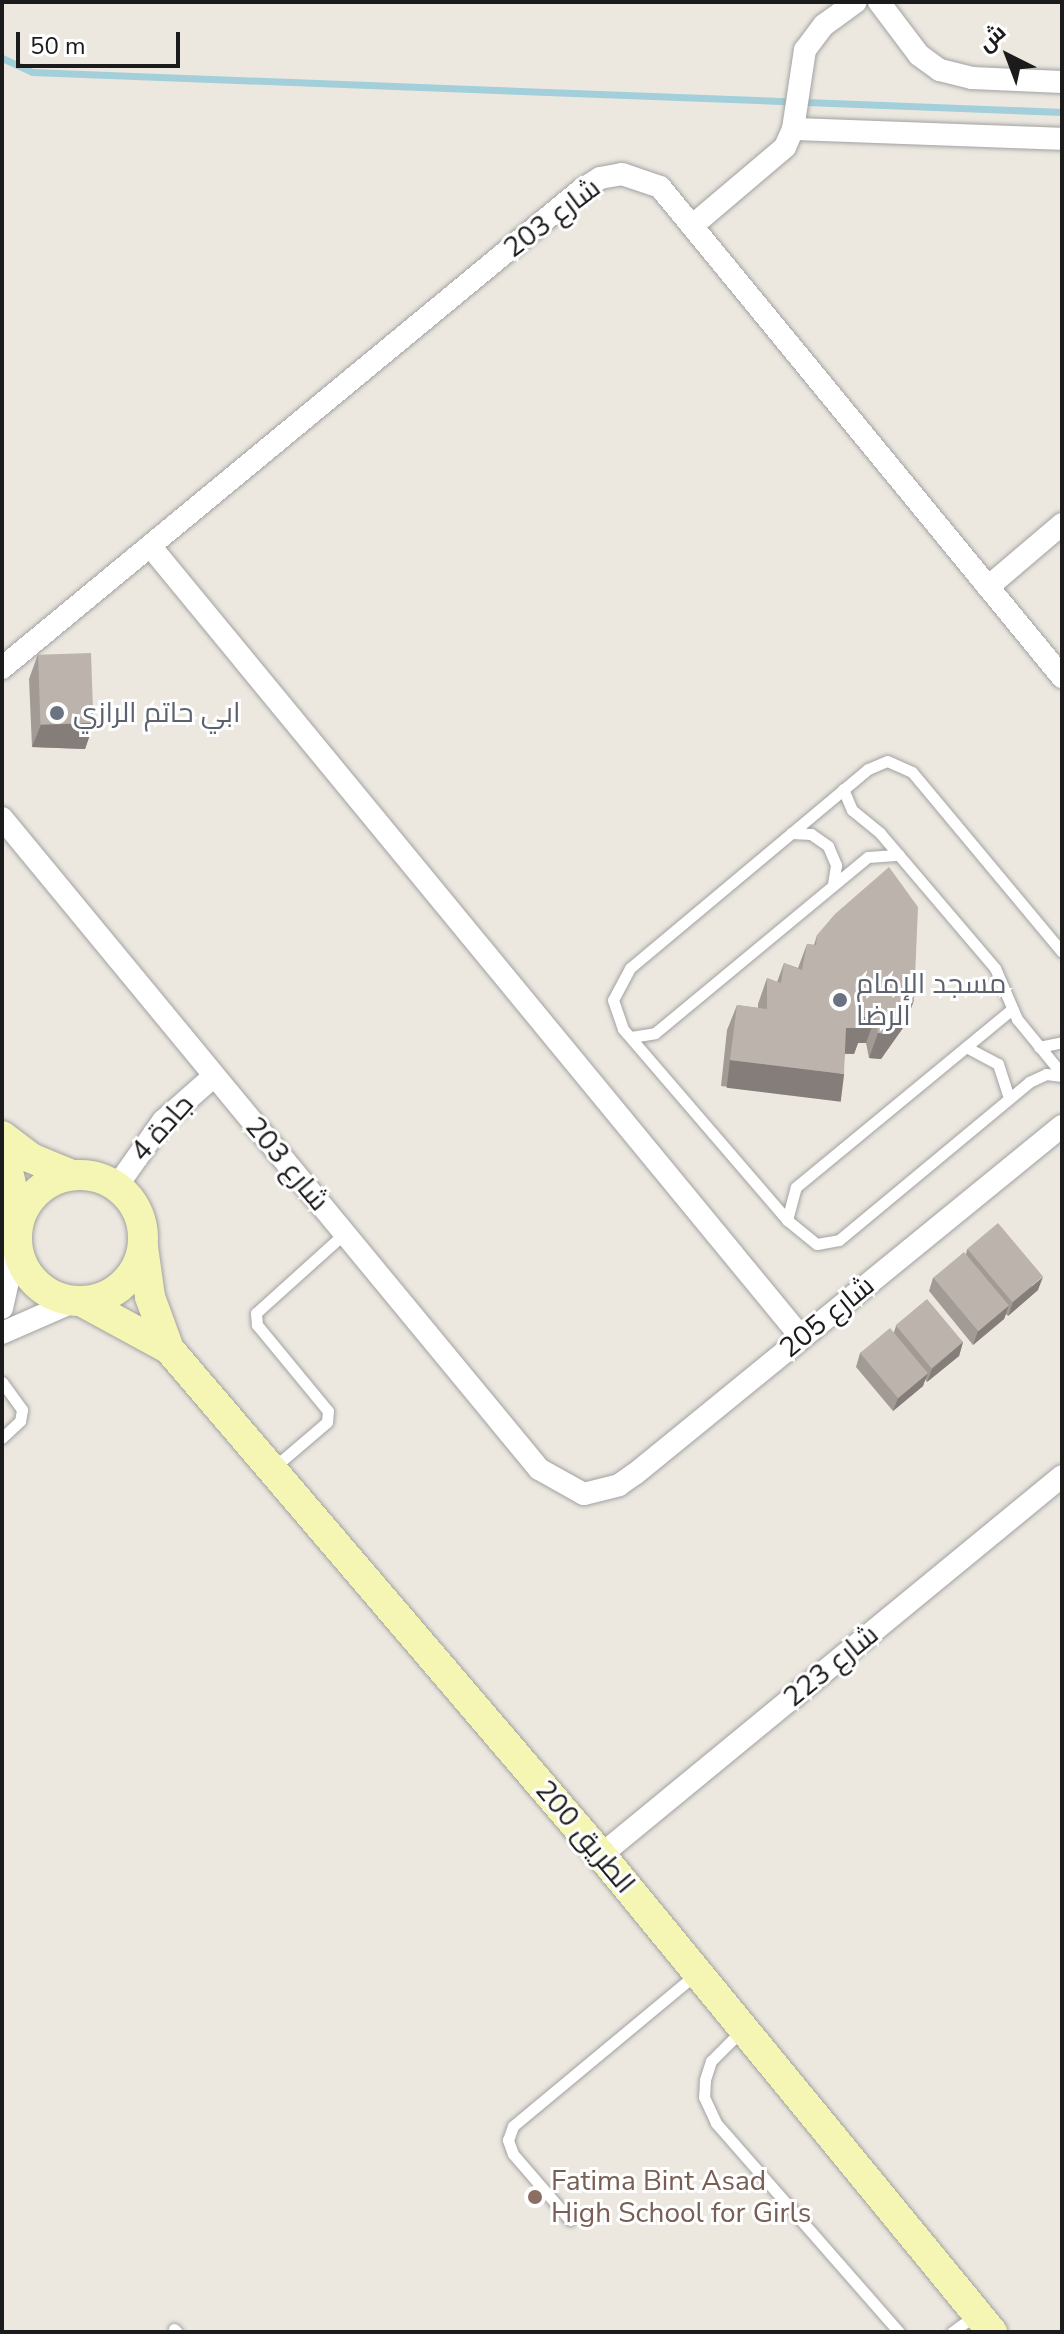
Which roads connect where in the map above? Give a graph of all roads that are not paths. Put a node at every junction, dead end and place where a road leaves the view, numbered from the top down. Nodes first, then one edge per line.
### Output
1 (856, 2) edge
2 (879, 2) edge
3 (1062, 82) edge
4 (793, 123) junction
5 (1062, 139) edge
6 (692, 226) junction
7 (1062, 524) edge
8 (151, 547) junction
9 (988, 587) junction
10 (2, 668) edge
11 (1062, 677) edge
12 (843, 789) junction
13 (2, 818) edge
14 (791, 833) junction
15 (899, 855) junction
16 (833, 885) junction
17 (1062, 952) edge
18 (1012, 1009) junction
19 (631, 1037) junction
20 (1062, 1042) edge
21 (966, 1047) junction
22 (1039, 1047) junction
23 (1062, 1075) edge
24 (214, 1076) junction
25 (1009, 1098) junction
26 (1062, 1126) edge
27 (2, 1136) edge
28 (2, 1144) edge
29 (72, 1175) junction
30 (117, 1186) junction
31 (787, 1220) junction
32 (18, 1233) junction
33 (345, 1233) junction
34 (143, 1241) junction
35 (78, 1301) junction
36 (2, 1308) edge
37 (2, 1333) edge
38 (802, 1338) junction
39 (169, 1349) junction
40 (2, 1382) edge
41 (2, 1438) edge
42 (272, 1469) junction
43 (1062, 1476) edge
44 (584, 1494) joint
45 (601, 1855) junction
46 (697, 1972) junction
47 (743, 2028) junction
48 (570, 2220) dead end
49 (985, 2323) edge
50 (899, 2332) edge
51 (952, 2332) edge

1 - 4 street
2 - 3 street
4 - 5 street
4 - 6 street
6 - 8 street, شارع 203
6 - 9 street, شارع 203
7 - 9 street
8 - 10 street, شارع 203
8 - 38 street
9 - 11 street, شارع 203
12 - 14 lane
12 - 15 lane
12 - 17 lane
13 - 24 street, شارع 203
14 - 16 lane
14 - 19 lane
15 - 16 lane
15 - 18 lane
16 - 19 lane
18 - 21 lane
18 - 22 lane
19 - 31 lane
20 - 22 lane
21 - 25 lane
21 - 31 lane
22 - 23 lane
23 - 25 lane
24 - 30 street, جادة 4
24 - 33 street, شارع 203
25 - 31 lane
26 - 38 street, شارع 205
27 - 29 main road
28 - 32 main road
29 - 30 main road
29 - 32 main road
30 - 34 main road
32 - 35 main road
32 - 36 street
33 - 42 lane
33 - 44 street, شارع 203
34 - 35 main road
34 - 39 main road, الطريق 200
35 - 37 street
35 - 39 main road, الطريق 200
38 - 44 street, شارع 205
39 - 42 main road, الطريق 200
40 - 41 lane
42 - 45 main road, الطريق 200
43 - 45 street, شارع 223
45 - 46 main road, الطريق 200
46 - 47 main road, الطريق 200
46 - 48 lane
47 - 49 main road, الطريق 200
47 - 50 lane
49 - 51 lane

